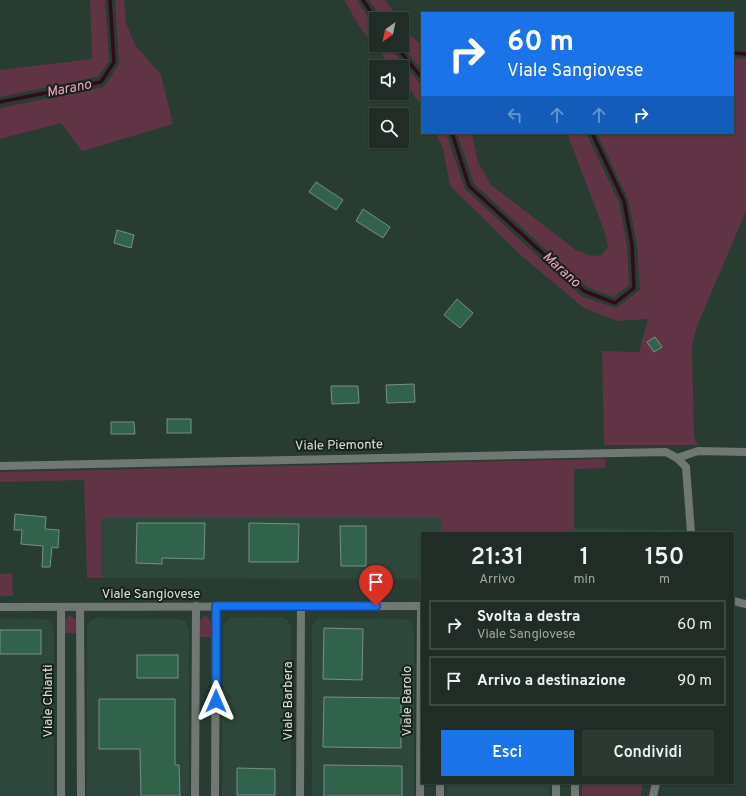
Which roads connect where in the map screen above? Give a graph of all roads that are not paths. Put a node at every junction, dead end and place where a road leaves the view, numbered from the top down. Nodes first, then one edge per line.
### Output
1 (746, 452) edge
2 (677, 458) junction
3 (0, 466) edge
4 (691, 532) edge
5 (734, 601) edge
6 (746, 604) edge
7 (61, 606) junction
8 (196, 606) junction
9 (216, 606) junction
10 (301, 606) junction
11 (421, 606) edge
12 (0, 607) edge
13 (80, 607) junction
14 (440, 784) edge
15 (556, 784) edge
16 (575, 784) edge
17 (656, 784) edge
18 (652, 795) edge
19 (61, 796) edge
20 (80, 796) edge
21 (196, 796) edge
22 (215, 796) edge
23 (300, 796) edge
24 (420, 796) edge
25 (440, 796) edge
26 (556, 796) edge
27 (575, 796) edge

1 - 2 street
2 - 3 street, Viale Piemonte
2 - 4 street
5 - 6 street
7 - 12 street, Viale Sangiovese
7 - 13 street, Viale Sangiovese
7 - 19 street, Viale Chianti
8 - 9 street, Viale Sangiovese
8 - 13 street, Viale Sangiovese
8 - 21 street
9 - 10 street, Viale Sangiovese
9 - 22 street
10 - 11 street, Viale Sangiovese
10 - 23 street, Viale Barbera
11 - 24 street, Viale Barolo
13 - 20 street
14 - 25 street
15 - 26 street
16 - 27 street
17 - 18 street

